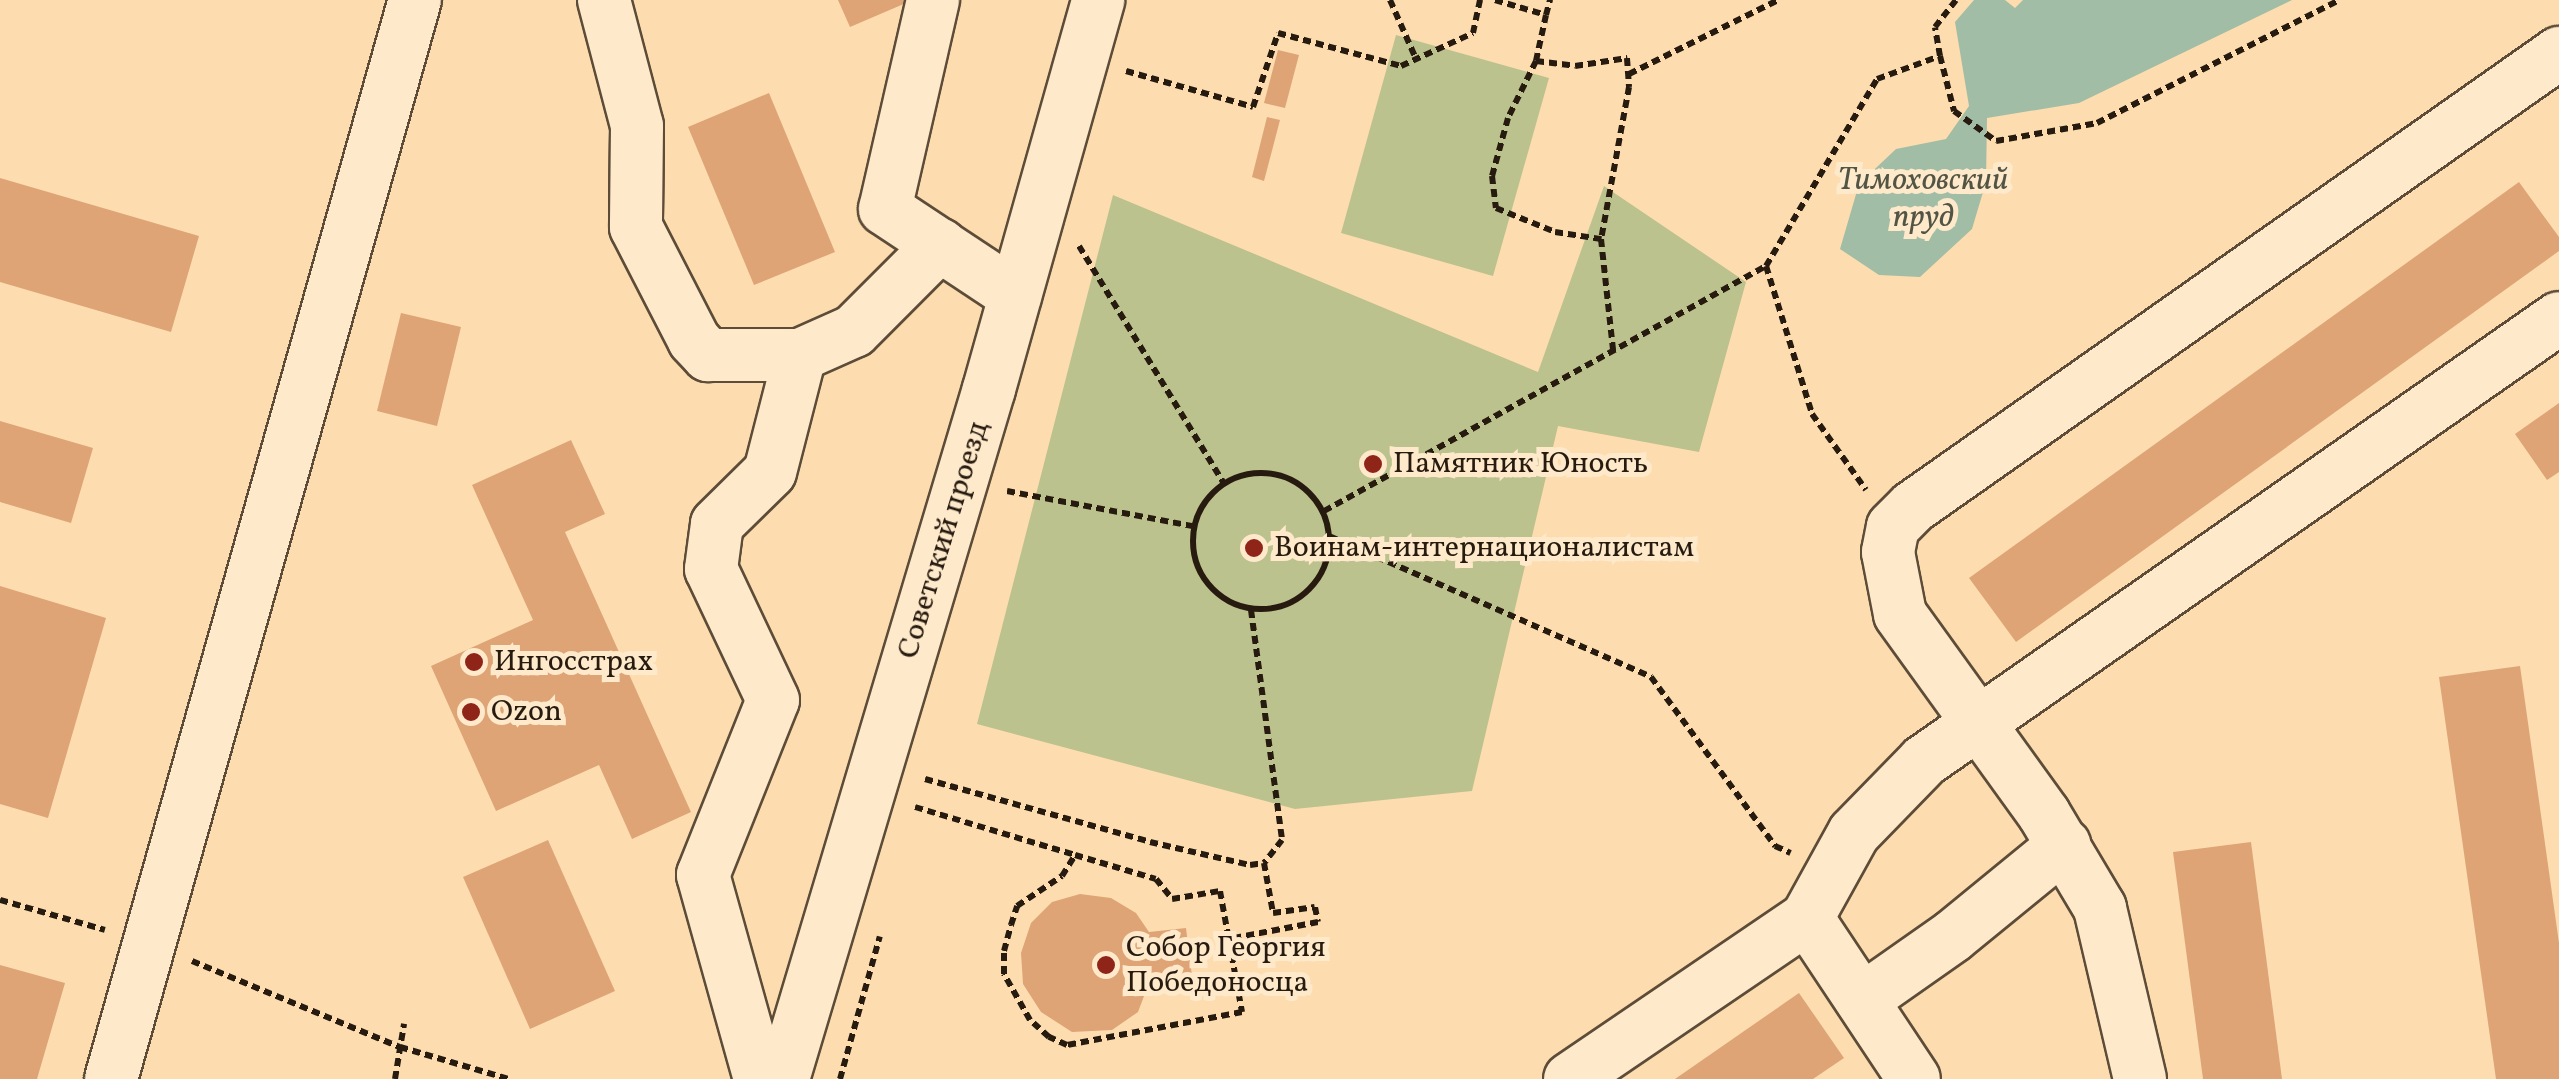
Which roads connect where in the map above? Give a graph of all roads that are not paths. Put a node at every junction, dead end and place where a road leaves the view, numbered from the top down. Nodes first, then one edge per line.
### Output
1 (415, 0) edge
2 (604, 0) edge
3 (933, 0) edge
4 (1098, 0) edge
5 (2559, 53) edge
6 (940, 245) junction
7 (1015, 295) junction
8 (2559, 318) edge
9 (800, 355) junction
10 (1979, 722) junction
11 (2064, 845) junction
12 (1807, 918) junction
13 (1862, 1000) junction
14 (110, 1079) edge
15 (760, 1079) edge
16 (784, 1079) edge
17 (1570, 1079) edge
18 (1914, 1079) edge
19 (2140, 1079) edge

1 - 14 street
2 - 9 street
3 - 6 street
4 - 7 street, Советский проезд
5 - 10 street
6 - 7 street
6 - 9 street
7 - 16 street, Советский проезд
8 - 10 street
9 - 15 street
10 - 11 street
10 - 12 street
11 - 13 street
11 - 19 street
12 - 13 street
12 - 17 street
13 - 18 street

